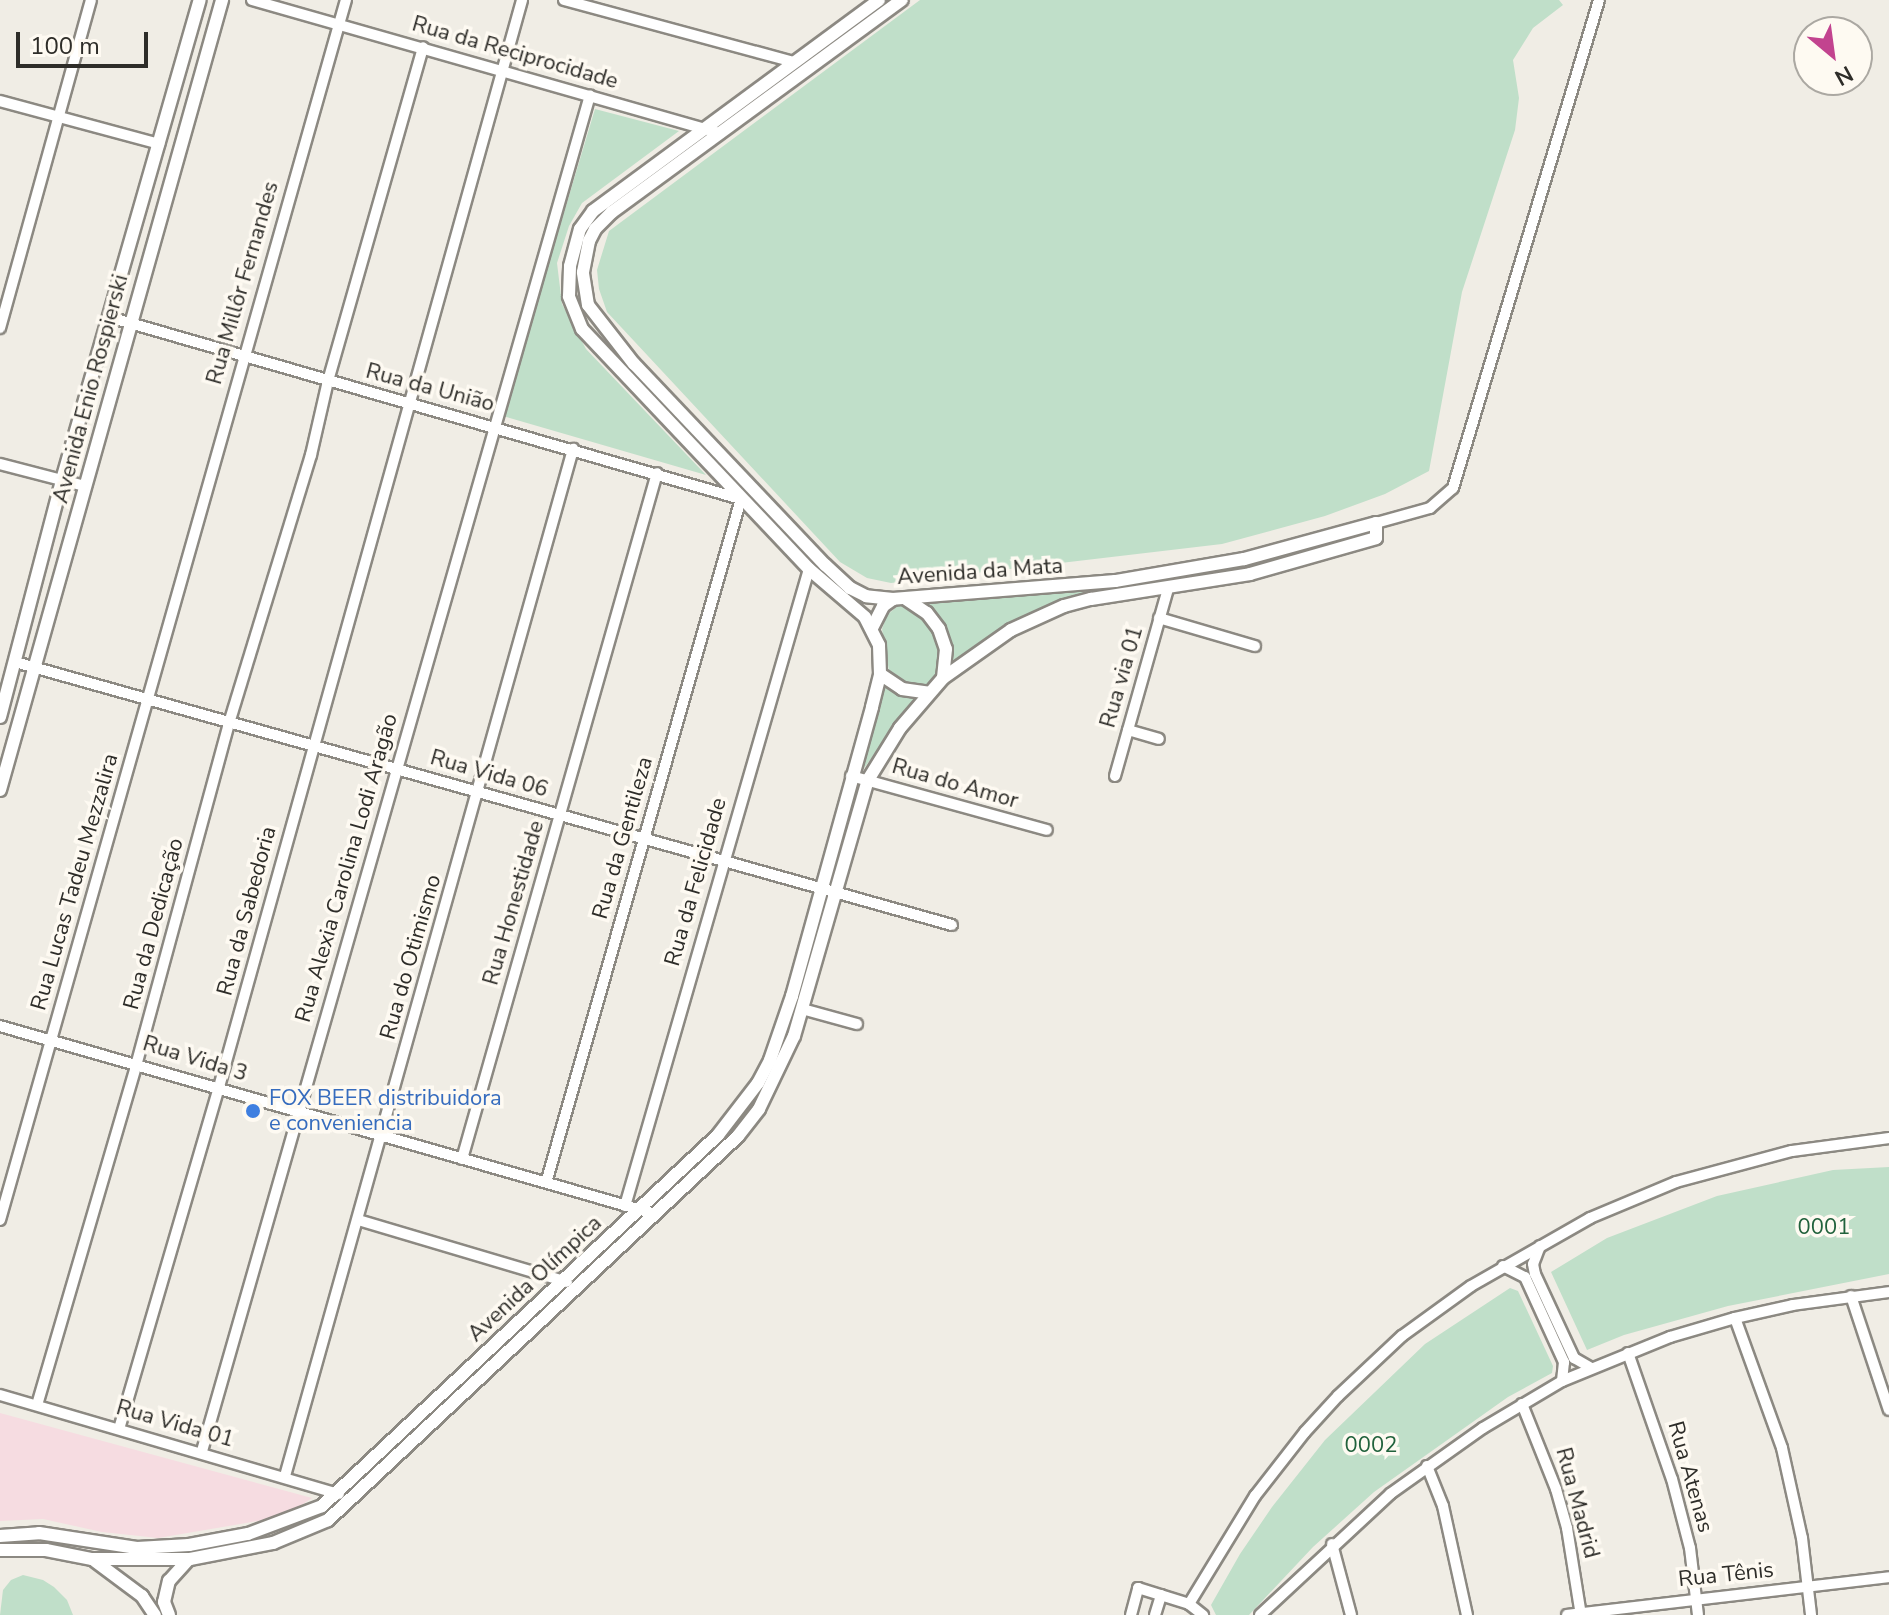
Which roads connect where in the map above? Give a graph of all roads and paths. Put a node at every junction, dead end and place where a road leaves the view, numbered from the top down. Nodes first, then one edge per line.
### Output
1 (91, 0) edge
2 (200, 0) edge
3 (222, 0) edge
4 (252, 0) edge
5 (346, 0) edge
6 (522, 0) edge
7 (564, 0) edge
8 (879, 0) edge
9 (902, 0) edge
10 (1599, 0) edge
11 (339, 24) junction
12 (423, 47) junction
13 (794, 62) junction
14 (502, 71) junction
15 (590, 95) junction
16 (0, 101) edge
17 (59, 117) junction
18 (703, 128) junction
19 (720, 133) junction
20 (159, 144) junction
21 (109, 317) junction
22 (129, 323) junction
23 (0, 328) edge
24 (243, 356) junction
25 (328, 381) junction
26 (412, 402) junction
27 (494, 426) junction
28 (573, 449) junction
29 (1, 464) edge
30 (657, 473) junction
31 (62, 480) junction
32 (85, 486) junction
33 (740, 501) junction
34 (1376, 523) junction
35 (188, 554) joint
36 (809, 569) junction
37 (1168, 589) junction
38 (899, 598) junction
39 (1159, 618) junction
40 (872, 628) junction
41 (1255, 646) dead end
42 (15, 662) junction
43 (35, 668) junction
44 (880, 674) junction
45 (943, 678) junction
46 (929, 693) junction
47 (148, 699) junction
48 (0, 717) edge
49 (230, 720) junction
50 (1128, 730) junction
51 (1159, 739) dead end
52 (314, 743) junction
53 (880, 760) joint
54 (396, 769) junction
55 (851, 776) junction
56 (1115, 776) dead end
57 (868, 780) junction
58 (0, 790) edge
59 (480, 790) junction
60 (560, 815) junction
61 (1047, 830) dead end
62 (644, 839) junction
63 (722, 861) junction
64 (820, 888) junction
65 (834, 891) junction
66 (952, 925) dead end
67 (802, 1009) junction
68 (857, 1024) dead end
69 (0, 1026) edge
70 (51, 1041) junction
71 (137, 1062) junction
72 (219, 1087) junction
73 (299, 1112) junction
74 (381, 1136) junction
75 (1889, 1138) edge
76 (462, 1159) junction
77 (546, 1183) junction
78 (632, 1208) junction
79 (655, 1214) junction
80 (0, 1220) edge
81 (358, 1220) junction
82 (1540, 1245) junction
83 (1503, 1266) junction
84 (562, 1279) junction
85 (578, 1287) junction
86 (1889, 1292) edge
87 (1851, 1296) junction
88 (1735, 1318) junction
89 (1628, 1353) junction
90 (1591, 1368) junction
91 (1562, 1381) junction
92 (0, 1395) edge
93 (1522, 1404) junction
94 (37, 1405) junction
95 (1889, 1410) edge
96 (119, 1429) junction
97 (202, 1451) junction
98 (1427, 1466) junction
99 (285, 1476) junction
100 (339, 1494) junction
101 (0, 1536) edge
102 (1332, 1544) junction
103 (0, 1550) edge
104 (92, 1559) junction
105 (190, 1559) junction
106 (1889, 1577) edge
107 (1809, 1586) junction
108 (1161, 1595) junction
109 (1698, 1598) junction
110 (1189, 1604) junction
111 (1581, 1614) edge
112 (155, 1615) edge
113 (169, 1615) edge
114 (1131, 1615) edge
115 (1155, 1615) edge
116 (1203, 1615) edge
117 (1260, 1615) edge
118 (1351, 1615) edge
119 (1467, 1615) edge
120 (1567, 1615) edge
121 (1698, 1615) edge
122 (1811, 1615) edge

1 - 17 street
2 - 20 street, Avenida Enio Rospierski
3 - 22 street, Avenida Enio Rospierski
4 - 11 street, Rua da Reciprocidade
5 - 11 street, Rua Millôr Fernandes
6 - 14 street, Rua da Sabedoria
7 - 13 street
8 - 13 street
9 - 19 street, Avenida da Mata
10 - 34 street
11 - 12 street, Rua da Reciprocidade
11 - 24 street, Rua Millôr Fernandes
12 - 14 street, Rua da Reciprocidade
12 - 25 street, Rua da Dedicação
13 - 18 street
14 - 15 street, Rua da Reciprocidade
14 - 26 street, Rua da Sabedoria
15 - 18 street, Rua da Reciprocidade
15 - 27 street, Rua Alexia Carolina Lodi Aragão
16 - 17 street
17 - 20 street
17 - 23 street
18 - 19 street, Rua da Reciprocidade
18 - 33 street
19 - 38 street, Avenida da Mata
20 - 21 street, Avenida Enio Rospierski
21 - 22 street, Rua da União
21 - 31 street, Avenida Enio Rospierski
22 - 24 street, Rua da União
22 - 32 street, Avenida Enio Rospierski
24 - 25 street, Rua da União
24 - 35 street, Rua Millôr Fernandes
25 - 26 street, Rua da União
25 - 49 street, Rua da Dedicação
26 - 27 street, Rua da União
26 - 52 street, Rua da Sabedoria
27 - 28 street, Rua da União
27 - 54 street, Rua Alexia Carolina Lodi Aragão
28 - 30 street, Rua da União
28 - 59 street, Rua do Otimismo
29 - 31 street
30 - 33 street, Rua da União
30 - 60 street, Rua Honestidade
31 - 32 street
31 - 42 street, Avenida Enio Rospierski
32 - 43 street, Avenida Enio Rospierski
33 - 36 street
33 - 62 street, Rua da Gentileza
34 - 37 street, Avenida da Mata
34 - 38 street, Avenida da Mata
35 - 47 street, Rua Lucas Tadeu Mezzalira
36 - 40 street
36 - 63 street, Rua da Felicidade
37 - 39 street, Rua via 01
37 - 45 street, Avenida da Mata
38 - 40 street
38 - 45 street
39 - 41 street
39 - 50 street, Rua via 01
40 - 44 street
42 - 43 street, Rua Vida 06
42 - 48 street, Avenida Enio Rospierski
43 - 47 street, Rua Vida 06
43 - 58 street, Avenida Enio Rospierski
44 - 46 street
44 - 55 street, Avenida Olímpica
45 - 46 street, Avenida da Mata
46 - 53 street, Avenida da Mata
47 - 49 street, Rua Vida 06
47 - 70 street, Rua Lucas Tadeu Mezzalira
49 - 52 street, Rua Vida 06
49 - 71 street, Rua da Dedicação
50 - 51 street
50 - 56 street, Rua via 01
52 - 54 street, Rua Vida 06
52 - 72 street, Rua da Sabedoria
53 - 57 street, Avenida Olímpica
54 - 59 street, Rua Vida 06
54 - 73 street, Rua Alexia Carolina Lodi Aragão
55 - 57 street, Rua do Amor
55 - 64 street, Avenida Olímpica
57 - 61 street, Rua do Amor
57 - 65 street, Avenida Olímpica
59 - 60 street, Rua Vida 06
59 - 74 street, Rua do Otimismo
60 - 62 street, Rua Vida 06
60 - 76 street, Rua Honestidade
62 - 63 street, Rua Vida 06
62 - 77 street, Rua da Gentileza
63 - 64 street, Rua Vida 06
63 - 78 street, Rua da Felicidade
64 - 65 street, Rua Vida 06
64 - 78 street, Avenida Olímpica
65 - 66 street, Rua Vida 06
65 - 67 street, Avenida Olímpica
67 - 68 street
67 - 79 street, Avenida Olímpica
69 - 70 street, Rua Vida 3
70 - 71 street, Rua Vida 3
70 - 80 street, Rua Lucas Tadeu Mezzalira
71 - 72 street, Rua Vida 3
71 - 94 street, Rua da Dedicação
72 - 73 street, Rua Vida 3
72 - 96 street, Rua da Sabedoria
73 - 74 street, Rua Vida 3
73 - 97 street, Rua Alexia Carolina Lodi Aragão
74 - 76 street, Rua Vida 3
74 - 81 street, Rua do Otimismo
75 - 82 street
76 - 77 street, Rua Vida 3
77 - 78 street, Rua Vida 3
78 - 79 street, Rua Vida 3
78 - 84 street, Avenida Olímpica
79 - 85 street, Avenida Olímpica
81 - 84 street
81 - 99 street, Rua do Otimismo
82 - 83 street
82 - 90 street
83 - 91 street
83 - 110 street
84 - 85 street
84 - 100 street, Avenida Olímpica
85 - 105 street, Avenida Olímpica
86 - 87 street
87 - 88 street
87 - 95 street
88 - 89 street
88 - 107 street
89 - 90 street
89 - 109 street, Rua Atenas
90 - 91 street
91 - 93 street
92 - 94 street, Rua Vida 01
93 - 98 street
93 - 111 street, Rua Madrid
94 - 96 street, Rua Vida 01
96 - 97 street, Rua Vida 01
97 - 99 street, Rua Vida 01
98 - 102 street
98 - 119 street
99 - 100 street, Rua Vida 01
100 - 101 street, Avenida Olímpica
102 - 117 street
102 - 118 street
103 - 104 street, Avenida Olímpica
104 - 105 street, Avenida Olímpica
104 - 112 street, Avenida Olímpica
105 - 113 street
106 - 107 street, Rua Tênis
107 - 109 street, Rua Tênis
107 - 122 street
108 - 110 street
108 - 114 street
108 - 115 street
109 - 111 street, Rua Tênis
109 - 121 street, Rua Atenas
110 - 116 street
111 - 120 street, Rua Tênis

